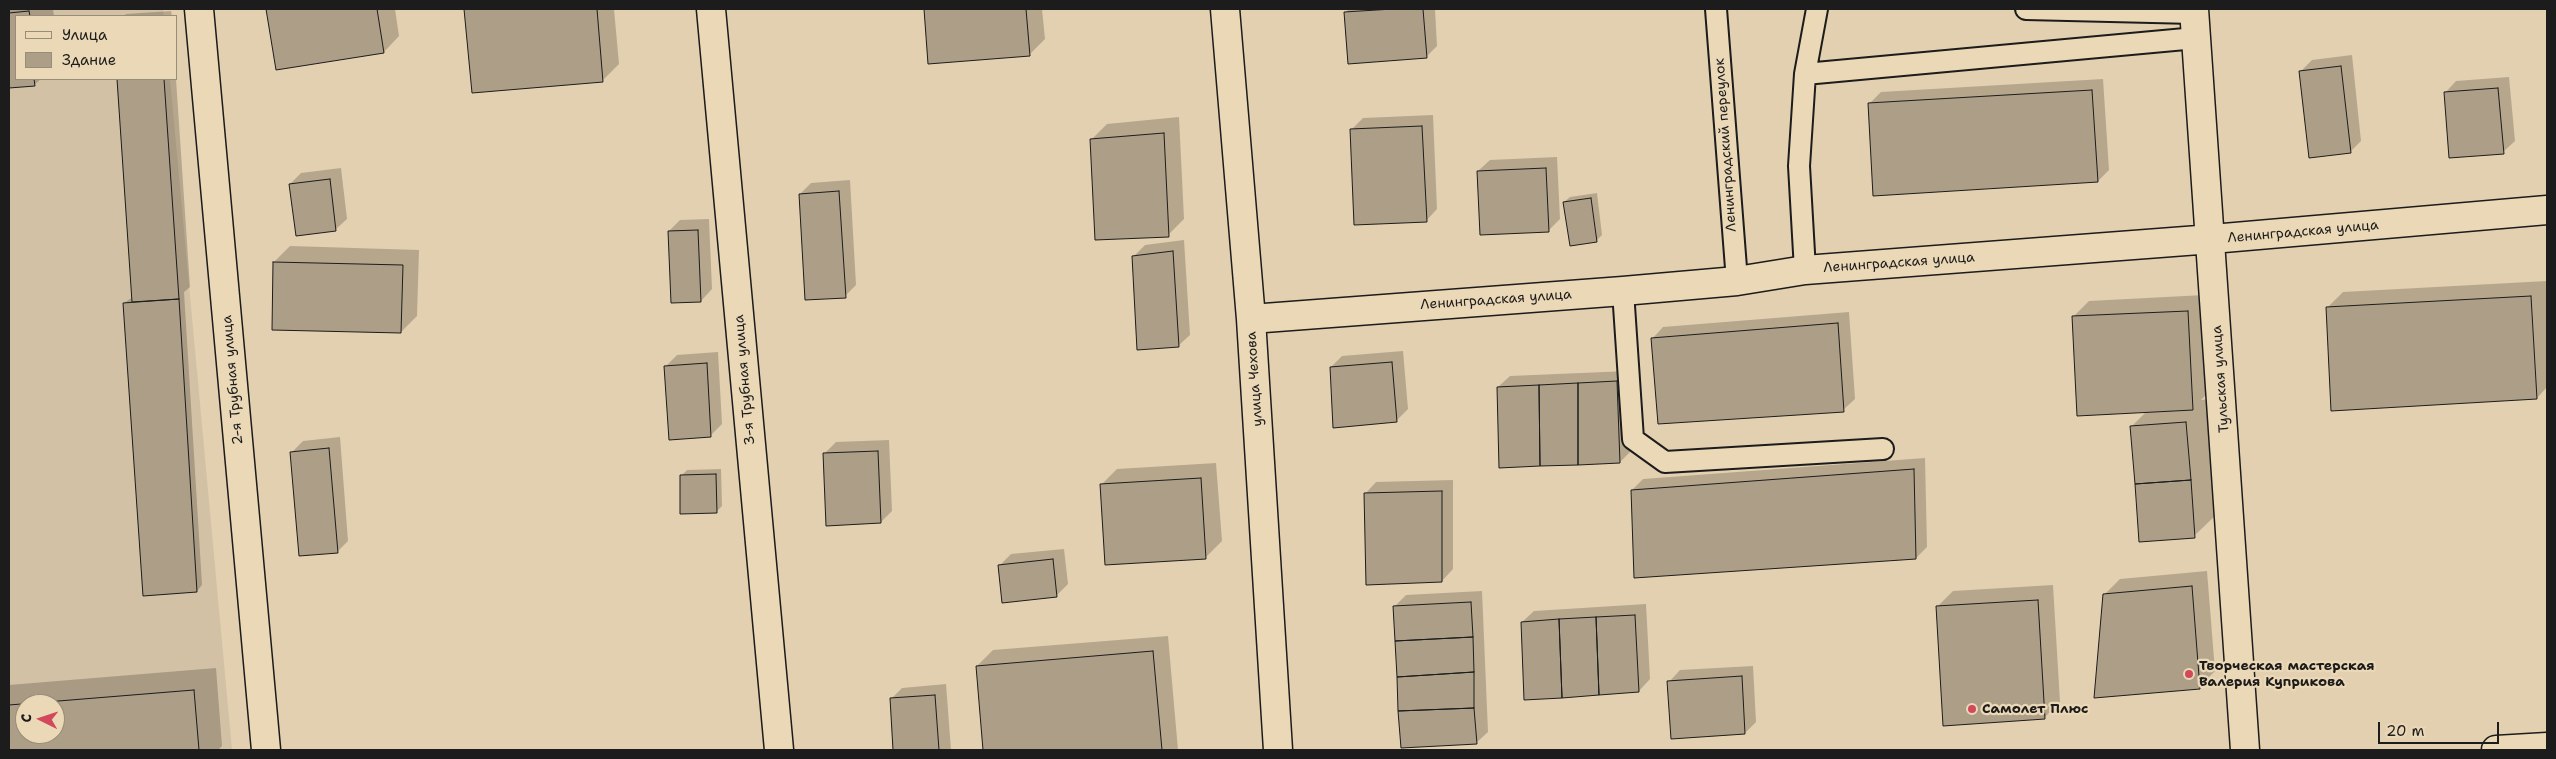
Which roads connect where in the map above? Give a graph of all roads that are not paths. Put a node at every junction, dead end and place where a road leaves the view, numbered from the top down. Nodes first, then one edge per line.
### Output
1 (199, 9) edge
2 (711, 9) edge
3 (1225, 9) edge
4 (1716, 9) edge
5 (1817, 9) edge
6 (2026, 9) edge
7 (2195, 20) edge
8 (1805, 74) junction
9 (2547, 210) edge
10 (2212, 239) junction
11 (1806, 270) junction
12 (1737, 281) junction
13 (1623, 291) junction
14 (1251, 319) junction
15 (1883, 449) dead end
16 (2547, 747) edge
17 (266, 750) edge
18 (779, 750) edge
19 (1278, 750) edge
20 (2246, 750) edge
21 (2496, 750) edge

1 - 17 street, 2-я Трубная улица
2 - 18 street, 3-я Трубная улица
3 - 14 street, улица Чехова
4 - 12 lane, Ленинградский переулок
5 - 8 lane
6 - 7 lane
7 - 8 lane
7 - 10 street, Тульская улица
8 - 11 lane
9 - 10 street, Ленинградская улица
10 - 11 street, Ленинградская улица
10 - 20 street, Тульская улица
11 - 12 street, Ленинградская улица
12 - 13 street, Ленинградская улица
13 - 14 street, Ленинградская улица
13 - 15 lane
14 - 19 street, улица Чехова
16 - 21 street

